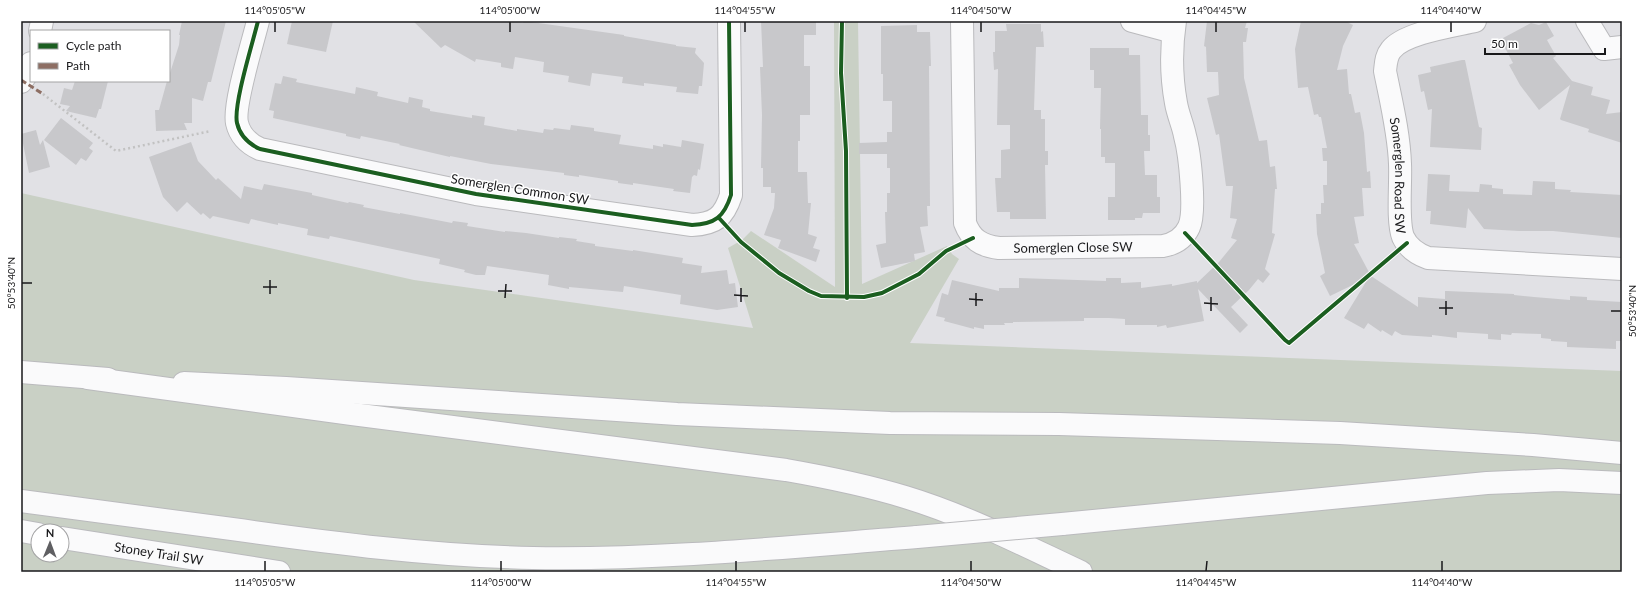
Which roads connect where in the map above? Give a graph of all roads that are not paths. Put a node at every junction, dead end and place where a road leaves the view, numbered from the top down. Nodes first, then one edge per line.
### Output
1 (258, 21) edge
2 (729, 21) edge
3 (962, 21) edge
4 (1132, 21) edge
5 (1474, 21) edge
6 (1587, 21) edge
7 (1174, 26) edge
8 (1622, 47) edge
9 (30, 67) edge
10 (21, 82) edge
11 (1622, 269) edge
12 (21, 372) edge
13 (88, 378) junction
14 (1622, 453) edge
15 (1622, 483) edge
16 (21, 501) edge
17 (70, 539) edge
18 (279, 572) edge
19 (1081, 572) edge

1 - 2 main road, Somerglen Common SW
3 - 7 main road, Somerglen Close SW
4 - 7 main road, Somerglen Close SW
5 - 11 main road, Somerglen Road SW
6 - 8 main road
9 - 10 main road
12 - 13 main road
13 - 14 main road
13 - 19 main road
15 - 16 main road, bridge
17 - 18 main road, Stoney Trail SW

